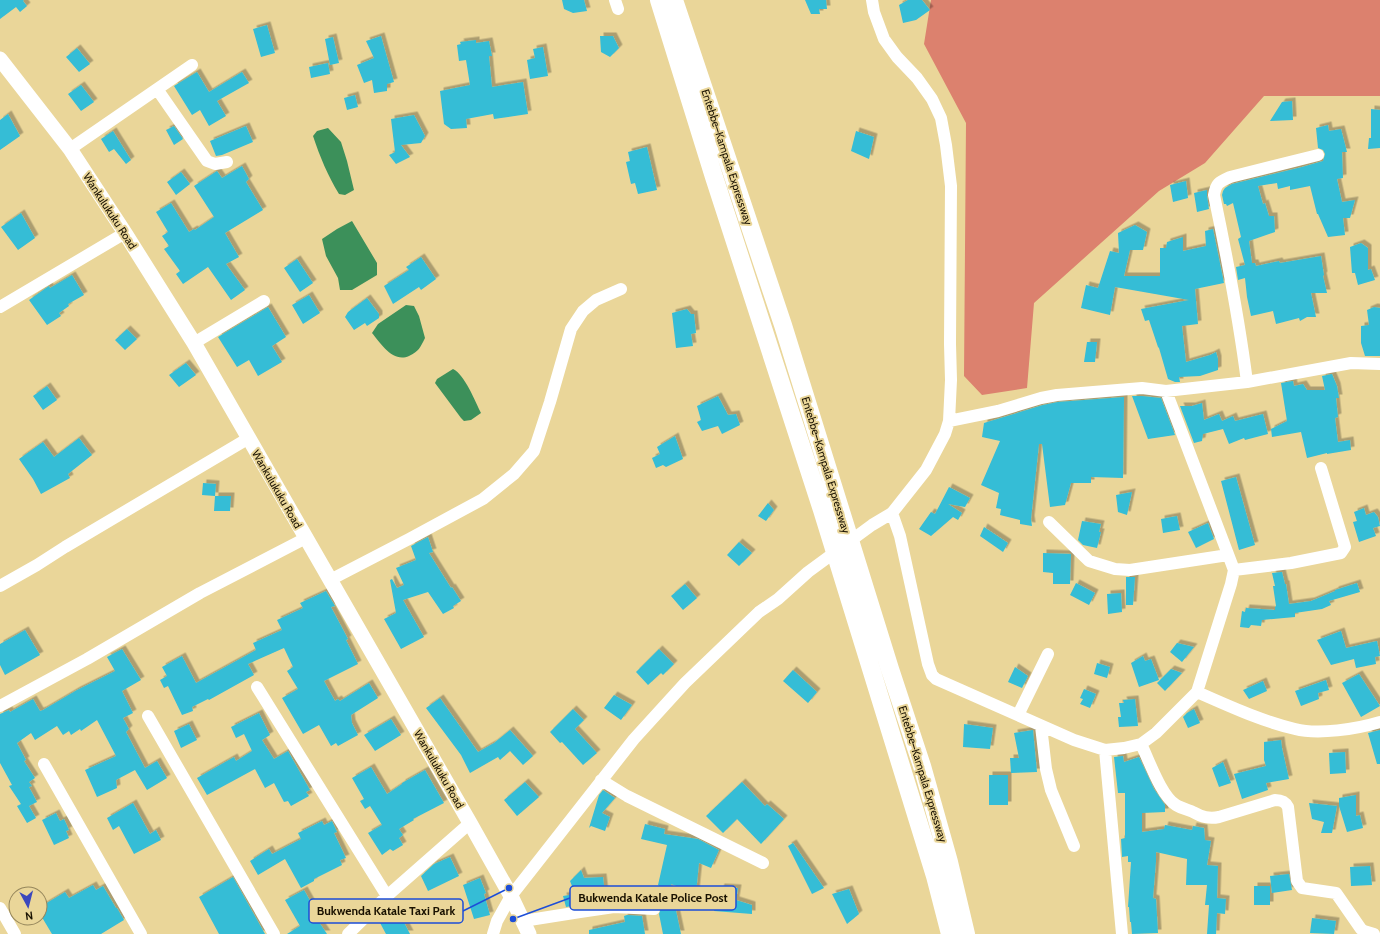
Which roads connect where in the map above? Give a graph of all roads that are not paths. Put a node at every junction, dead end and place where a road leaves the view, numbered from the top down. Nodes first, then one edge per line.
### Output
1 (659, 0) edge
2 (674, 0) edge
3 (872, 0) edge
4 (0, 60) edge
5 (192, 65) dead end
6 (157, 89) junction
7 (70, 149) junction
8 (1318, 155) dead end
9 (226, 162) dead end
10 (125, 233) junction
11 (621, 289) dead end
12 (264, 301) dead end
13 (0, 307) edge
14 (194, 343) junction
15 (1380, 364) edge
16 (1247, 382) junction
17 (1166, 391) junction
18 (949, 421) junction
19 (249, 438) junction
20 (1321, 468) dead end
21 (892, 513) junction
22 (1049, 522) dead end
23 (306, 538) junction
24 (1228, 555) junction
25 (1234, 570) junction
26 (330, 580) junction
27 (0, 586) edge
28 (1048, 654) dead end
29 (257, 687) dead end
30 (1197, 692) junction
31 (0, 706) edge
32 (148, 716) dead end
33 (1018, 716) junction
34 (1380, 722) edge
35 (1041, 726) junction
36 (1141, 744) junction
37 (1105, 750) junction
38 (44, 764) dead end
39 (601, 780) junction
40 (470, 823) junction
41 (1074, 846) dead end
42 (763, 863) dead end
43 (387, 896) junction
44 (511, 896) junction
45 (0, 908) edge
46 (654, 909) dead end
47 (526, 928) edge
48 (15, 934) edge
49 (141, 934) edge
50 (274, 934) edge
51 (348, 934) edge
52 (493, 934) edge
53 (950, 934) edge
54 (966, 934) edge
55 (1122, 934) edge
56 (1373, 934) edge

1 - 53 highway, Entebbe–Kampala Expressway
2 - 54 highway, Entebbe–Kampala Expressway
3 - 18 street
4 - 7 main road, Wankulukuku Road
5 - 6 street
6 - 7 street
6 - 9 street
7 - 10 main road, Wankulukuku Road
8 - 16 street
10 - 13 street
10 - 14 main road, Wankulukuku Road
11 - 26 street
12 - 14 street
14 - 19 main road, Wankulukuku Road
15 - 16 street
16 - 17 street
17 - 18 street
17 - 24 street
18 - 21 street
19 - 23 main road, Wankulukuku Road
19 - 27 street
20 - 25 street
21 - 33 street
21 - 39 street
22 - 24 street
23 - 26 main road, Wankulukuku Road
23 - 31 street
24 - 25 street
25 - 30 street
26 - 40 main road, Wankulukuku Road
28 - 33 street
29 - 43 street
30 - 34 street
30 - 36 street
32 - 50 street
33 - 35 street
35 - 37 street
35 - 41 street
36 - 37 street
36 - 56 street
37 - 55 street
38 - 49 street
39 - 42 street
39 - 44 street
40 - 43 street
40 - 44 main road, Wankulukuku Road
43 - 51 street
44 - 47 main road, Wankulukuku Road
44 - 52 street
45 - 48 street
46 - 47 street

